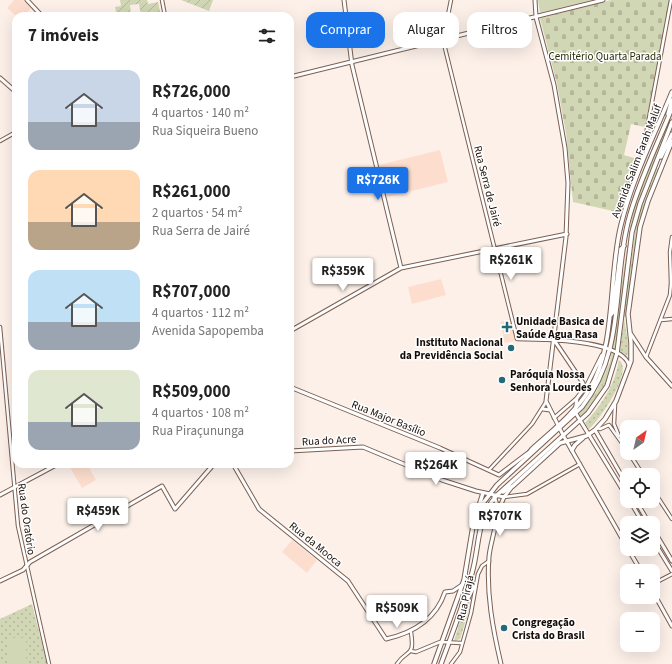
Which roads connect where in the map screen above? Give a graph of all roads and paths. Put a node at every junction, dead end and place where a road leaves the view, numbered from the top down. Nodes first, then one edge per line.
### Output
1 (27, 0) edge
2 (162, 0) edge
3 (344, 0) edge
4 (451, 0) edge
5 (535, 0) edge
6 (603, 0) edge
7 (671, 1) edge
8 (38, 12) edge
9 (164, 12) edge
10 (449, 12) edge
11 (536, 17) junction
12 (459, 36) edge
13 (411, 48) edge
14 (445, 48) edge
15 (351, 63) junction
16 (294, 76) edge
17 (0, 78) edge
18 (12, 88) edge
19 (672, 92) edge
20 (672, 100) edge
21 (672, 108) edge
22 (669, 117) junction
23 (648, 121) junction
24 (672, 122) edge
25 (657, 123) junction
26 (647, 129) junction
27 (12, 134) edge
28 (672, 134) edge
29 (0, 141) edge
30 (672, 141) edge
31 (640, 170) junction
32 (650, 178) junction
33 (567, 234) junction
34 (672, 236) edge
35 (624, 246) junction
36 (495, 250) junction
37 (401, 268) junction
38 (610, 316) junction
39 (672, 319) edge
40 (661, 320) junction
41 (0, 327) edge
42 (294, 329) edge
43 (631, 334) junction
44 (554, 340) junction
45 (553, 350) junction
46 (561, 350) junction
47 (604, 350) junction
48 (610, 350) junction
49 (617, 353) junction
50 (646, 357) junction
51 (629, 367) junction
52 (672, 386) edge
53 (294, 389) edge
54 (583, 390) junction
55 (577, 398) junction
56 (546, 401) junction
57 (616, 401) junction
58 (543, 409) junction
59 (550, 410) junction
60 (574, 410) junction
61 (575, 414) junction
62 (554, 418) junction
63 (579, 421) junction
64 (559, 427) junction
65 (596, 429) junction
66 (563, 435) junction
67 (588, 435) junction
68 (619, 437) joint
69 (567, 441) junction
70 (532, 449) junction
71 (572, 450) junction
72 (294, 451) edge
73 (524, 462) junction
74 (580, 464) junction
75 (12, 465) edge
76 (12, 468) edge
77 (51, 468) edge
78 (211, 468) edge
79 (235, 468) edge
80 (489, 470) junction
81 (620, 472) edge
82 (502, 475) joint
83 (513, 486) junction
84 (620, 486) edge
85 (14, 488) junction
86 (483, 493) junction
87 (491, 494) junction
88 (0, 496) edge
89 (496, 497) junction
90 (504, 497) junction
91 (660, 500) edge
92 (478, 512) junction
93 (497, 512) junction
94 (672, 518) edge
95 (620, 534) edge
96 (660, 541) edge
97 (660, 552) edge
98 (489, 561) junction
99 (672, 561) edge
100 (26, 566) junction
101 (672, 572) edge
102 (660, 580) edge
103 (0, 581) edge
104 (475, 584) junction
105 (462, 585) junction
106 (660, 604) edge
107 (461, 605) junction
108 (672, 626) edge
109 (411, 632) junction
110 (442, 642) junction
111 (448, 643) junction
112 (461, 643) junction
113 (411, 651) junction
114 (48, 664) edge
115 (397, 664) edge
116 (434, 664) edge
117 (441, 664) edge
118 (451, 664) edge
119 (501, 664) edge

1 - 8 main road
2 - 9 street
3 - 15 main road
4 - 10 street, Rua Serra de Jairé
5 - 11 main road
6 - 11 main road
7 - 23 street
11 - 12 main road
11 - 33 main road
13 - 15 main road
14 - 36 street, Rua Serra de Jairé
15 - 16 main road
15 - 37 main road
17 - 18 main road
19 - 25 highway, Avenida Salim Farah Maluf
20 - 22 highway
21 - 22 highway, Avenida Salim Farah Maluf
22 - 35 highway, Avenida Salim Farah Maluf
23 - 25 street
23 - 26 street
24 - 32 highway, Avenida Salim Farah Maluf
25 - 26 street
25 - 31 highway, Avenida Salim Farah Maluf
26 - 31 street
27 - 29 street
28 - 32 highway
30 - 43 highway
31 - 38 highway, Avenida Salim Farah Maluf
32 - 49 highway, Avenida Salim Farah Maluf
33 - 36 main road
33 - 44 main road
34 - 40 street
35 - 38 highway
35 - 48 highway, Avenida Salim Farah Maluf
36 - 37 main road
36 - 44 street, Rua Serra de Jairé
37 - 42 main road
38 - 47 highway, Avenida Salim Farah Maluf
39 - 40 street
40 - 50 street
41 - 75 street, Rua do Oratório
43 - 50 main road
43 - 51 highway
44 - 45 main road
44 - 46 main road
44 - 47 main road
45 - 46 main road
45 - 56 main road
46 - 54 main road
47 - 48 main road
47 - 54 main road
47 - 60 highway, Avenida Salim Farah Maluf
48 - 49 main road
48 - 61 highway, Avenida Salim Farah Maluf
49 - 51 main road
49 - 63 highway, Avenida Salim Farah Maluf
50 - 52 main road
51 - 57 highway
53 - 80 main road, Rua Major Basílio
54 - 55 main road
55 - 60 main road
55 - 62 street
56 - 58 street
56 - 59 main road
57 - 65 highway
57 - 68 street
58 - 59 main road
58 - 80 street
59 - 62 main road
60 - 61 main road
60 - 64 highway, Avenida Salim Farah Maluf
61 - 63 main road
61 - 64 highway, Avenida Salim Farah Maluf
62 - 64 main road
63 - 66 highway, Avenida Salim Farah Maluf
63 - 67 main road
64 - 66 main road
64 - 70 highway, Avenida Salim Farah Maluf
64 - 73 highway
65 - 67 highway
65 - 68 street
65 - 81 main road
66 - 69 main road
66 - 89 highway, Avenida Salim Farah Maluf
67 - 69 highway
67 - 71 highway
67 - 84 main road
69 - 71 main road
69 - 83 highway
70 - 73 highway, Avenida Salim Farah Maluf
70 - 82 main road, Avenida Salim Farah Maluf
71 - 74 main road
72 - 86 main road, Rua do Acre
73 - 87 highway
74 - 90 street
74 - 95 main road
76 - 85 street, Rua do Oratório
77 - 85 main road
78 - 100 main road
79 - 109 main road, Rua da Mooca
80 - 82 main road, Rua Major Basílio
83 - 89 highway
83 - 90 main road
85 - 88 main road
85 - 100 street, Rua do Oratório
86 - 87 main road, Rua do Acre
86 - 92 highway
87 - 89 main road
87 - 92 highway
89 - 90 main road
89 - 93 main road
89 - 107 highway
90 - 93 main road
91 - 94 street
92 - 105 highway
93 - 98 main road
96 - 99 main road
97 - 101 main road
98 - 104 street, Rua Pirajá
98 - 119 main road
100 - 103 main road
100 - 114 street, Rua do Oratório
101 - 102 street
104 - 107 highway
104 - 112 street, Rua Pirajá
105 - 109 main road
105 - 110 highway
106 - 108 main road
107 - 111 highway
109 - 113 street
110 - 111 street
110 - 113 street
110 - 116 highway
111 - 112 street
111 - 117 highway
112 - 118 street, Rua Pirajá
113 - 115 street

